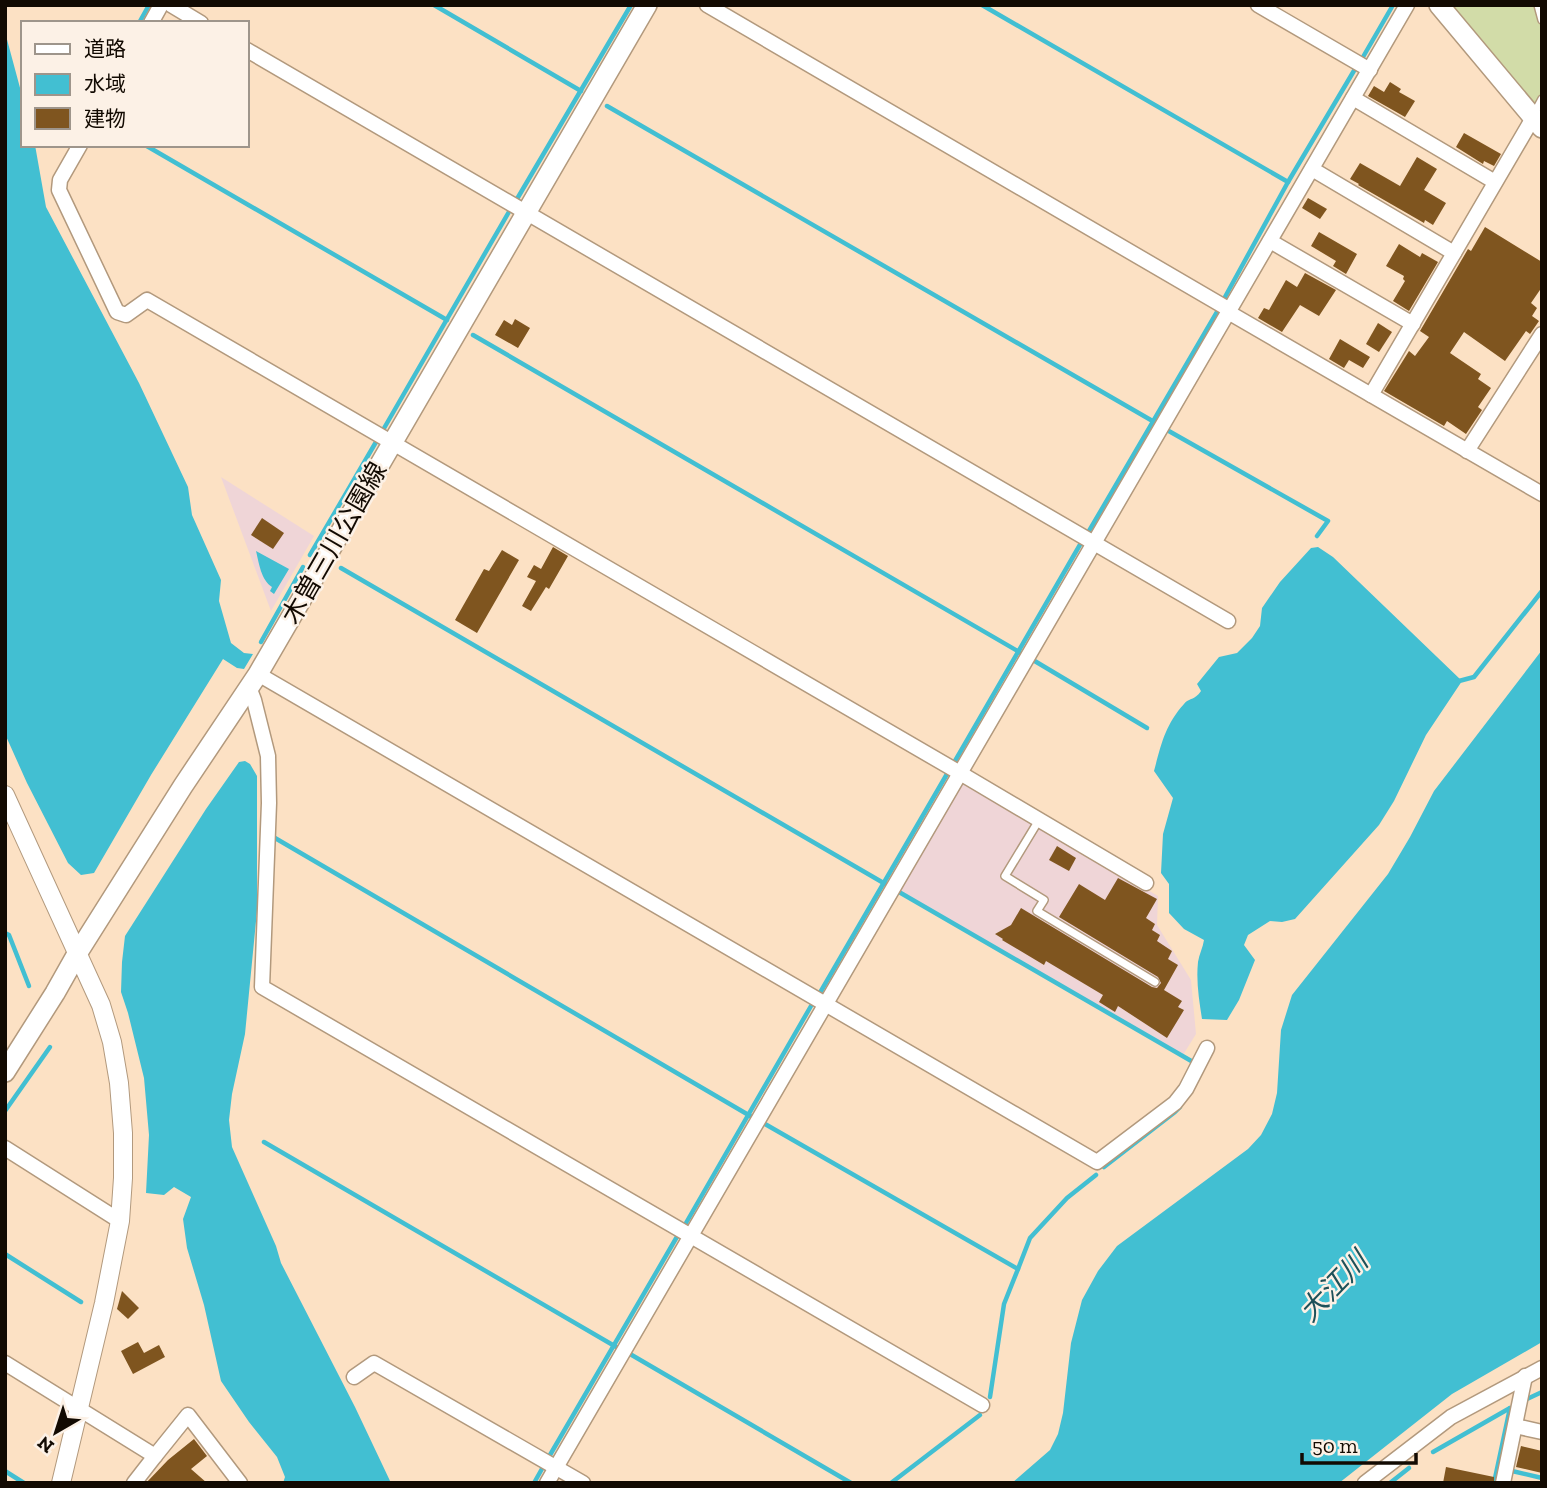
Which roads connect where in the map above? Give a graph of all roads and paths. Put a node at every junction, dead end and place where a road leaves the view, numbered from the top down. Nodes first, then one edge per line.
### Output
1 (161, 5) edge
2 (171, 5) edge
3 (647, 5) edge
4 (707, 5) edge
5 (1258, 5) edge
6 (1407, 5) edge
7 (1439, 5) edge
8 (1538, 5) edge
9 (1542, 20) edge
10 (152, 21) edge
11 (198, 21) edge
12 (248, 51) edge
13 (1370, 70) junction
14 (1353, 98) junction
15 (1542, 99) edge
16 (1537, 123) edge
17 (79, 147) edge
18 (1312, 169) junction
19 (1495, 182) junction
20 (527, 213) junction
21 (1270, 240) junction
22 (1454, 253) junction
23 (1229, 311) junction
24 (1413, 324) junction
25 (1542, 334) edge
26 (1371, 395) junction
27 (392, 443) junction
28 (1467, 451) junction
29 (1542, 494) edge
30 (1094, 542) junction
31 (1228, 621) dead end
32 (253, 680) junction
33 (960, 773) junction
34 (5, 795) edge
35 (1039, 819) junction
36 (1146, 883) dead end
37 (77, 954) junction
38 (1155, 982) dead end
39 (825, 1004) junction
40 (1208, 1048) dead end
41 (5, 1072) edge
42 (5, 1148) edge
43 (120, 1221) junction
44 (690, 1235) junction
45 (5, 1363) edge
46 (1542, 1368) edge
47 (1525, 1376) junction
48 (354, 1377) dead end
49 (982, 1405) dead end
50 (78, 1409) junction
51 (1515, 1426) junction
52 (1542, 1432) edge
53 (155, 1456) junction
54 (556, 1467) junction
55 (61, 1483) edge
56 (134, 1483) edge
57 (240, 1483) edge
58 (547, 1483) edge
59 (583, 1483) edge
60 (1365, 1483) edge
61 (1503, 1483) edge

1 - 10 street
2 - 11 street
3 - 20 main road, 木曽三川公園線
4 - 23 street
5 - 13 street
6 - 13 street
7 - 16 main road
8 - 9 lane
12 - 20 street
13 - 14 street
14 - 18 street
14 - 19 street
15 - 16 lane
16 - 19 street
17 - 27 street
18 - 21 street
18 - 22 street
19 - 22 street
20 - 27 main road, 木曽三川公園線
20 - 30 street
21 - 23 street
21 - 24 street
22 - 24 street
23 - 26 street
23 - 30 street
24 - 26 street
25 - 28 street
26 - 28 street
27 - 32 main road, 木曽三川公園線
27 - 33 street
28 - 29 street
30 - 31 street
30 - 33 street
32 - 37 main road, 木曽三川公園線
32 - 39 street
32 - 44 street
33 - 35 street
33 - 39 street
34 - 37 street
35 - 36 street
35 - 38 lane
37 - 41 main road, 木曽三川公園線
37 - 43 street
39 - 40 street
39 - 44 street
42 - 43 street
43 - 50 street
44 - 49 street
44 - 54 street
45 - 50 street
46 - 47 street
47 - 51 street
47 - 60 street
48 - 54 street
50 - 53 street
50 - 55 street
51 - 52 street
51 - 61 street
53 - 56 street
53 - 57 street
54 - 58 street
54 - 59 street

